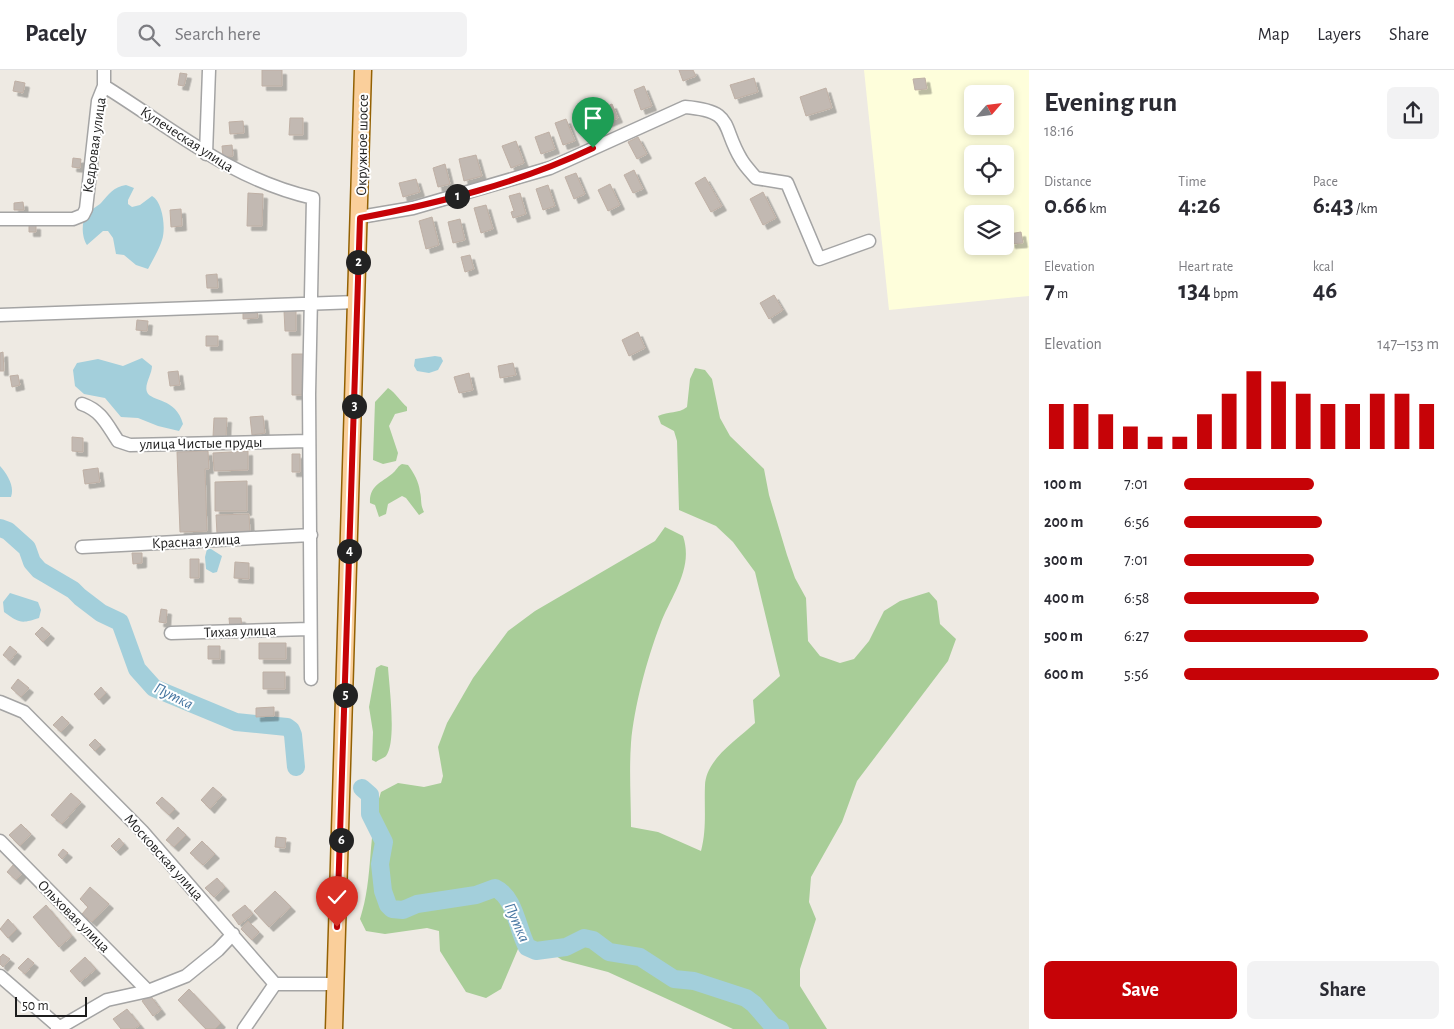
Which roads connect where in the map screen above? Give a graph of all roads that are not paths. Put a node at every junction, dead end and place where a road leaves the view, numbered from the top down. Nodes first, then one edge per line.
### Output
1 (104, 70) edge
2 (209, 70) edge
3 (363, 70) edge
4 (104, 86) junction
5 (206, 154) junction
6 (360, 218) junction
7 (0, 219) edge
8 (869, 241) dead end
9 (357, 302) junction
10 (310, 305) junction
11 (0, 314) edge
12 (82, 404) dead end
13 (309, 441) junction
14 (311, 535) junction
15 (82, 547) dead end
16 (310, 629) junction
17 (171, 632) dead end
18 (311, 679) dead end
19 (0, 702) edge
20 (0, 841) edge
21 (233, 934) junction
22 (0, 976) edge
23 (275, 984) junction
24 (335, 984) junction
25 (148, 991) junction
26 (59, 1028) edge
27 (244, 1029) edge
28 (334, 1029) edge

1 - 4 street, Кедровая улица
2 - 5 street
3 - 6 main road, Окружное шоссе
4 - 5 street, Купеческая улица
4 - 7 street, Кедровая улица
5 - 10 street, Купеческая улица
6 - 8 street
6 - 9 main road, Окружное шоссе
9 - 10 street
9 - 24 main road, Окружное шоссе
10 - 11 street
10 - 13 street
12 - 13 street, улица Чистые пруды
13 - 14 street
14 - 15 street, Красная улица
14 - 16 street
16 - 17 street, Тихая улица
16 - 18 street
19 - 21 street, Московская улица
20 - 25 street, Ольховая улица
21 - 23 street, Московская улица
21 - 25 street
22 - 26 street
23 - 24 street
23 - 27 street
24 - 28 main road, Окружное шоссе
25 - 26 street

